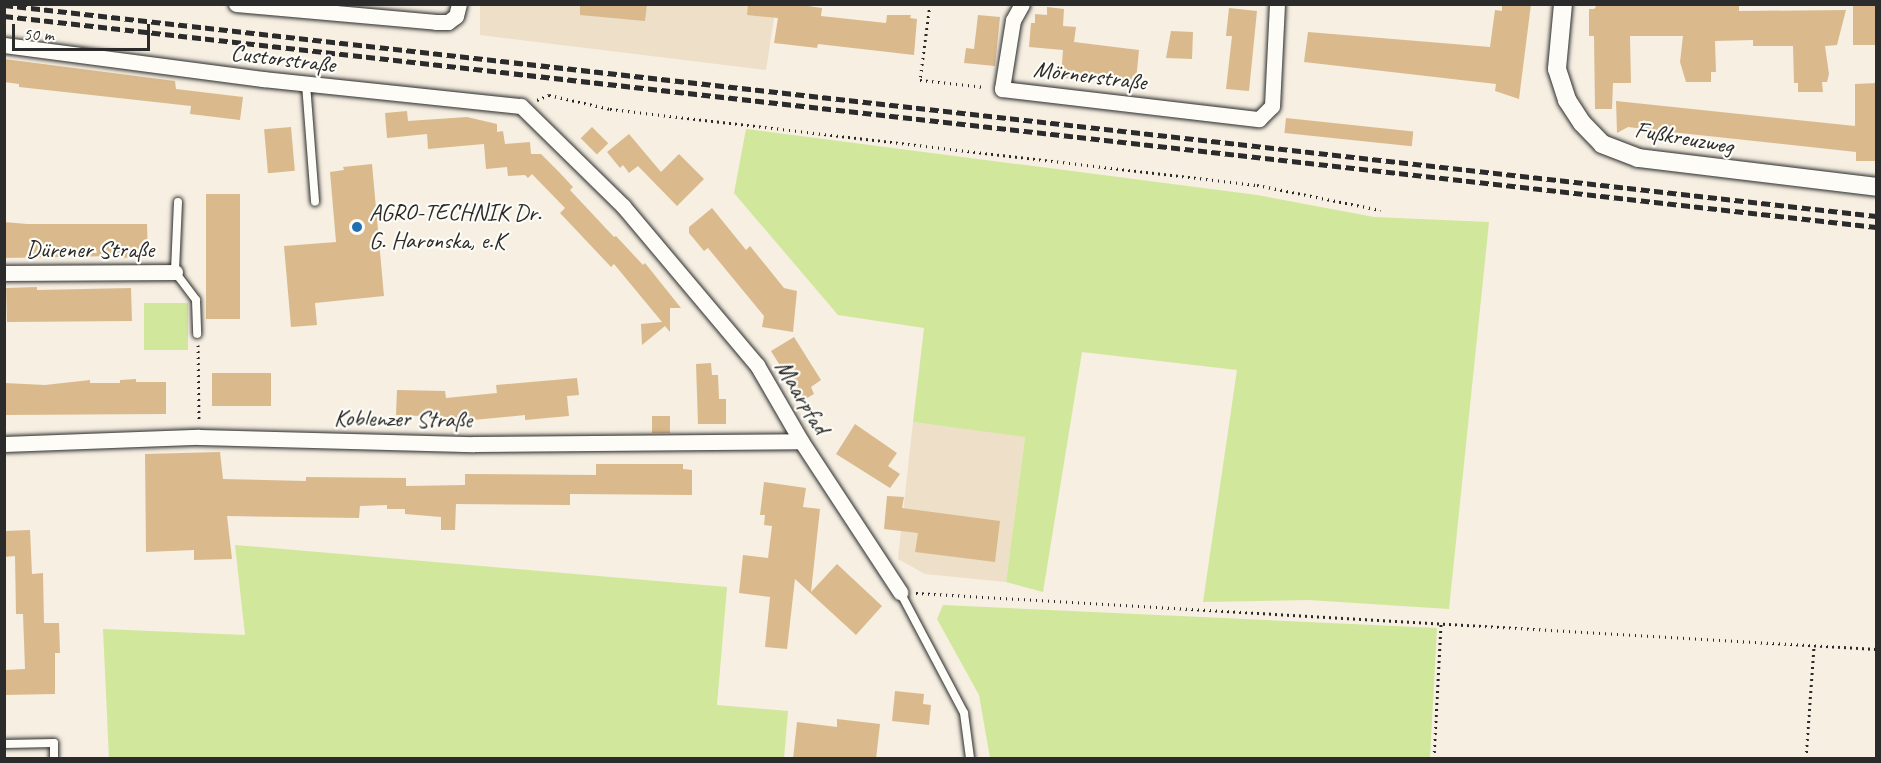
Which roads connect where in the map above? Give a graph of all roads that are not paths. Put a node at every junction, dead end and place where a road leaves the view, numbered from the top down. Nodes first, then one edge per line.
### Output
1 (236, 4) edge
2 (1022, 4) edge
3 (1277, 4) edge
4 (1563, 4) edge
5 (457, 10) edge
6 (4, 45) edge
7 (306, 84) junction
8 (521, 106) joint
9 (1876, 187) edge
10 (178, 202) dead end
11 (315, 202) dead end
12 (175, 272) junction
13 (4, 273) edge
14 (197, 334) road end
15 (801, 441) junction
16 (4, 444) edge
17 (900, 592) joint
18 (4, 744) edge
19 (54, 759) edge
20 (970, 759) edge

1 - 5 street
2 - 3 street, Mörnerstraße
4 - 9 street, Fußkreuzweg
6 - 7 street, Custorstraße
7 - 8 street, Custorstraße
7 - 11 lane
8 - 15 street, Maarpfad
10 - 12 lane, Dürener Straße
12 - 13 street, Dürener Straße
12 - 14 lane, Dürener Straße
15 - 16 street, Koblenzer Straße
15 - 17 street, Maarpfad
17 - 20 lane, Maarpfad
18 - 19 lane

